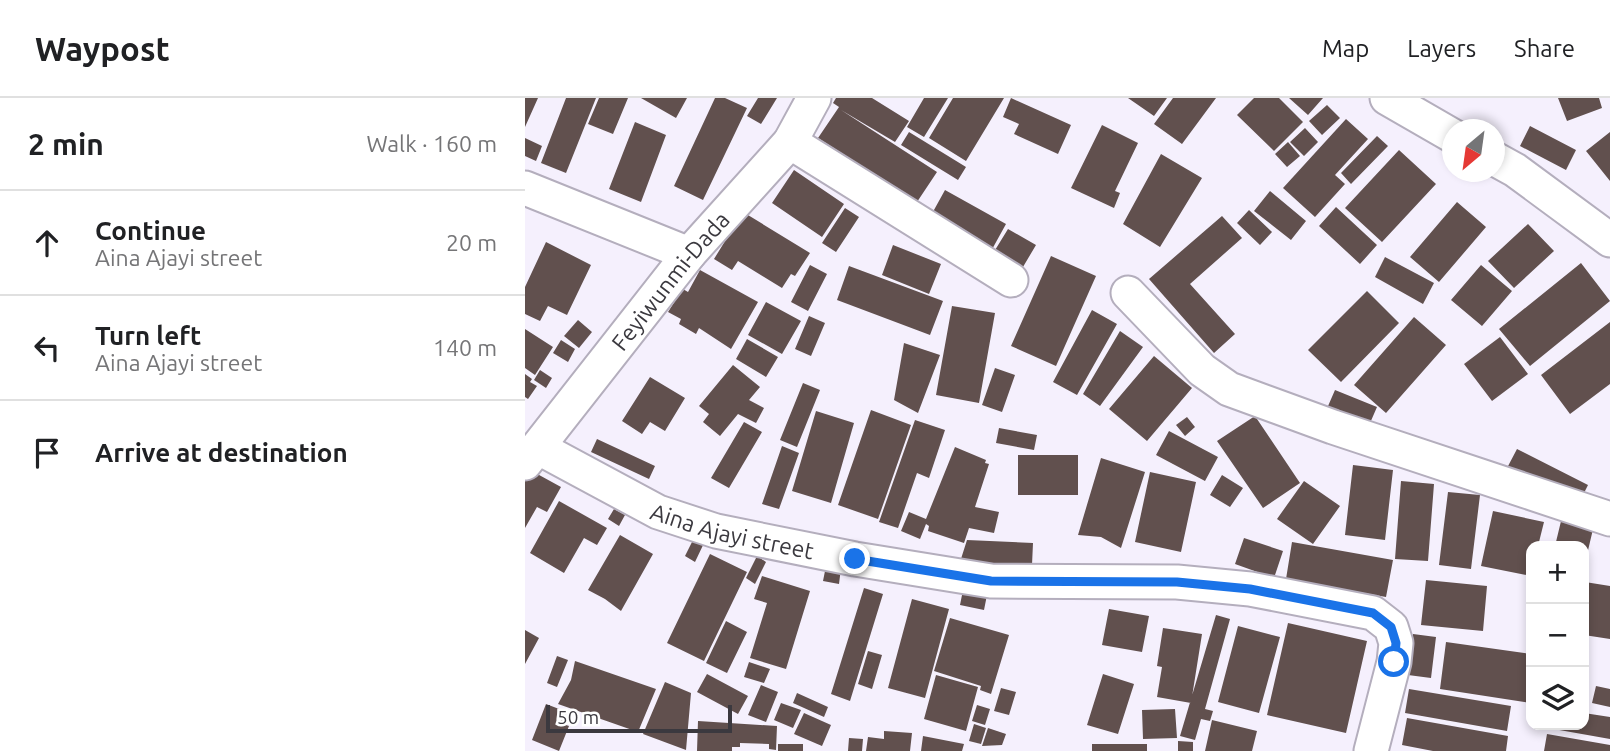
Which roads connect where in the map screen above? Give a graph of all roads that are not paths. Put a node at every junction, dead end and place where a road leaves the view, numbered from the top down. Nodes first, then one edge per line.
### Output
1 (814, 98) edge
2 (1387, 98) edge
3 (1442, 129) edge
4 (790, 142) junction
5 (1505, 164) edge
6 (525, 188) edge
7 (1610, 240) edge
8 (689, 254) junction
9 (1011, 280) dead end
10 (1128, 293) dead end
11 (532, 455) edge
12 (1610, 519) edge
13 (1371, 751) edge

1 - 4 street, Feyiwunmi-Dada
2 - 3 street
4 - 8 street, Feyiwunmi-Dada
4 - 9 street
5 - 7 street
6 - 8 street
8 - 11 street, Feyiwunmi-Dada
10 - 12 street
11 - 13 street, Aina Ajayi street

